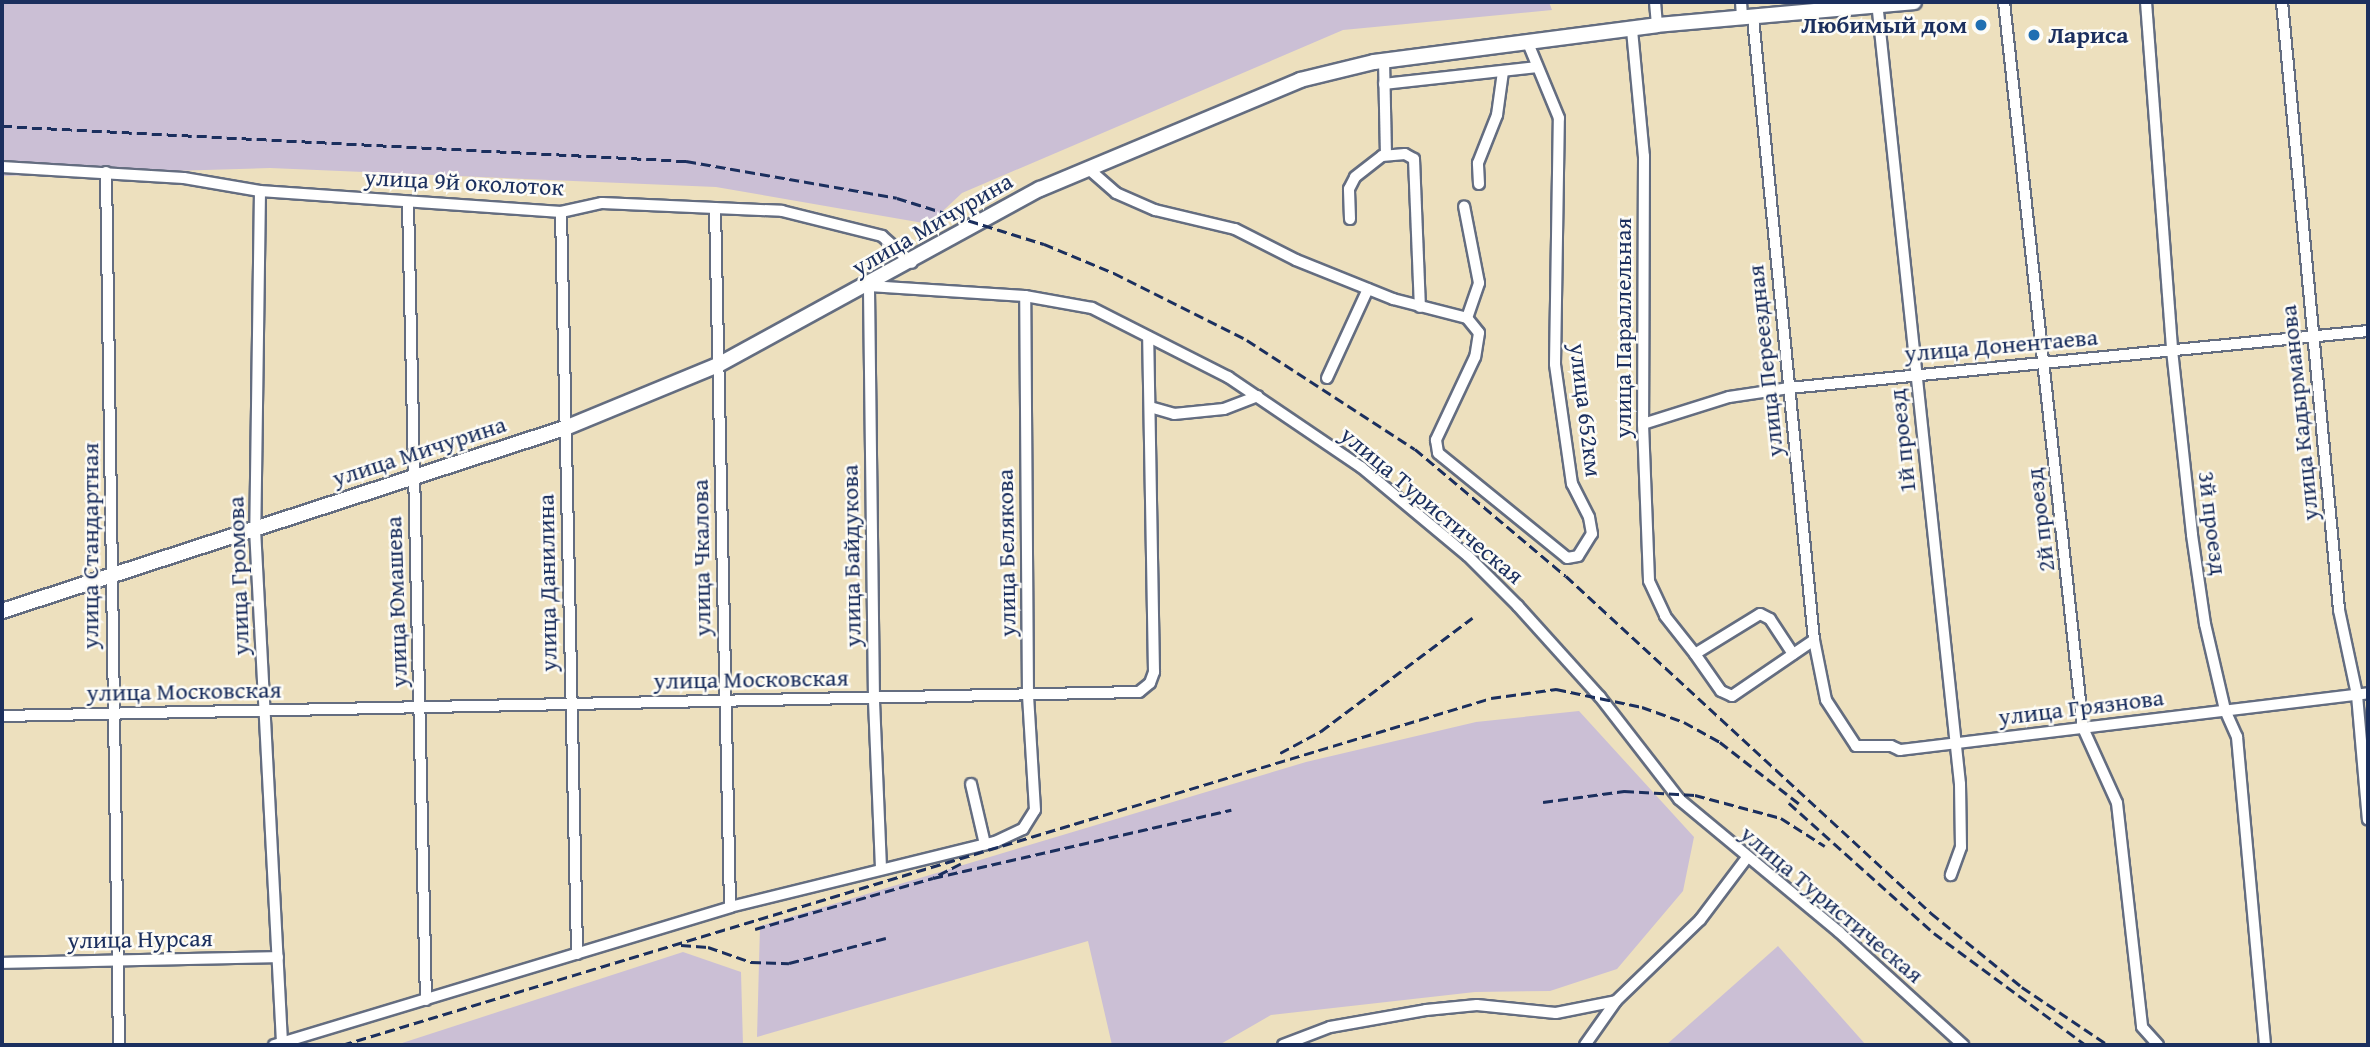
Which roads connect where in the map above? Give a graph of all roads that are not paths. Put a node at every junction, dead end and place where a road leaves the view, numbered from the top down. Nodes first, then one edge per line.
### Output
1 (1655, 2) edge
2 (1741, 2) edge
3 (1914, 2) edge
4 (2004, 2) edge
5 (2146, 2) edge
6 (2282, 2) edge
7 (1877, 4) edge
8 (1748, 18) junction
9 (1657, 25) junction
10 (1632, 30) junction
11 (1528, 44) junction
12 (1384, 60) junction
13 (1537, 67) junction
14 (1503, 72) junction
15 (1384, 85) junction
16 (1387, 155) junction
17 (2, 167) edge
18 (106, 172) junction
19 (1091, 172) junction
20 (1479, 184) dead end
21 (260, 191) junction
22 (408, 203) junction
23 (1464, 206) dead end
24 (715, 208) junction
25 (561, 212) junction
26 (1350, 219) dead end
27 (912, 263) junction
28 (869, 286) junction
29 (1368, 289) junction
30 (1025, 296) junction
31 (1420, 307) junction
32 (1467, 318) junction
33 (2368, 331) edge
34 (1149, 337) junction
35 (2313, 337) junction
36 (2172, 349) junction
37 (2040, 364) junction
38 (718, 365) junction
39 (1916, 374) junction
40 (1327, 379) dead end
41 (1789, 388) junction
42 (1258, 396) junction
43 (1150, 407) junction
44 (1643, 424) junction
45 (565, 428) junction
46 (413, 477) junction
47 (255, 529) junction
48 (113, 576) junction
49 (2, 611) edge
50 (1814, 640) junction
51 (1695, 654) junction
52 (1793, 654) junction
53 (2362, 694) edge
54 (1028, 695) junction
55 (874, 699) junction
56 (1826, 700) joint
57 (725, 701) junction
58 (571, 703) junction
59 (420, 708) junction
60 (2225, 710) junction
61 (112, 712) junction
62 (265, 712) junction
63 (2, 716) edge
64 (2083, 728) junction
65 (1955, 744) junction
66 (971, 784) dead end
67 (2368, 820) edge
68 (985, 844) junction
69 (1746, 859) junction
70 (881, 868) junction
71 (1951, 875) dead end
72 (730, 907) junction
73 (577, 954) junction
74 (278, 957) junction
75 (118, 960) junction
76 (2, 962) edge
77 (426, 1000) junction
78 (1616, 1001) junction
79 (278, 1044) edge
80 (120, 1045) edge
81 (1283, 1045) edge
82 (1585, 1045) edge
83 (1963, 1045) edge
84 (2158, 1045) edge
85 (2265, 1045) edge

1 - 9 street
2 - 8 street, улица Переездная
3 - 7 main road, улица Мичурина
4 - 37 street, 2й проезд
5 - 36 street, 3й проезд
6 - 35 street, улица Кадырманова
7 - 8 main road, улица Мичурина
7 - 39 street, 1й проезд
8 - 9 main road, улица Мичурина
8 - 41 street, улица Переездная
9 - 10 main road, улица Мичурина
10 - 11 main road, улица Мичурина
10 - 44 street, улица Параллельная
11 - 12 main road, улица Мичурина
11 - 13 street, улица 652км
12 - 15 street
12 - 19 main road, улица Мичурина
13 - 14 street
13 - 32 street, улица 652км
14 - 15 street
14 - 20 street
15 - 16 street
16 - 26 street
16 - 31 street
17 - 18 street, улица 9й околоток
18 - 21 street, улица 9й околоток
18 - 48 street, улица Стандартная
19 - 27 main road, улица Мичурина
19 - 29 street
21 - 22 street, улица 9й околоток
21 - 47 street, улица Громова
22 - 25 street, улица 9й околоток
22 - 46 street, улица Юмашева
23 - 32 street
24 - 25 street, улица 9й околоток
24 - 27 street, улица 9й околоток
24 - 38 street, улица Чкалова
25 - 45 street, улица Данилина
27 - 28 main road, улица Мичурина
28 - 30 street, улица Туристическая
28 - 38 main road, улица Мичурина
28 - 55 street, улица Байдукова
29 - 31 street
29 - 40 street
30 - 34 street, улица Туристическая
30 - 54 street, улица Белякова
31 - 32 street
33 - 35 street, улица Донентаева
34 - 42 street, улица Туристическая
34 - 43 street, улица Московская
35 - 36 street, улица Донентаева
35 - 53 street, улица Кадырманова
36 - 37 street, улица Донентаева
36 - 60 street, 3й проезд
37 - 39 street, улица Донентаева
37 - 64 street, 2й проезд
38 - 45 main road, улица Мичурина
38 - 57 street, улица Чкалова
39 - 41 street, улица Донентаева
39 - 65 street, 1й проезд
41 - 44 street, улица Донентаева
41 - 50 street, улица Переездная
42 - 43 street
42 - 69 street, улица Туристическая
43 - 54 street, улица Московская
44 - 51 street, улица Параллельная
45 - 46 main road, улица Мичурина
45 - 58 street, улица Данилина
46 - 47 main road, улица Мичурина
46 - 59 street, улица Юмашева
47 - 48 main road, улица Мичурина
47 - 62 street, улица Громова
48 - 49 main road, улица Мичурина
48 - 61 street, улица Стандартная
50 - 52 street
50 - 56 street, улица Переездная
51 - 52 street
51 - 52 street, улица Параллельная
53 - 60 street, улица Грязнова
53 - 67 street, улица Кадырманова
54 - 55 street, улица Московская
54 - 68 street, улица Белякова
55 - 57 street, улица Московская
55 - 70 street, улица Байдукова
56 - 65 street, улица Грязнова
57 - 58 street, улица Московская
57 - 72 street, улица Чкалова
58 - 59 street, улица Московская
58 - 73 street, улица Данилина
59 - 62 street, улица Московская
59 - 77 street, улица Юмашева
60 - 64 street, улица Грязнова
60 - 85 street, 3й проезд
61 - 62 street, улица Московская
61 - 63 street, улица Московская
61 - 75 street, улица Стандартная
62 - 74 street, улица Громова
64 - 65 street, улица Грязнова
64 - 84 street, 2й проезд
65 - 71 street, 1й проезд
66 - 68 street
68 - 70 street
69 - 78 street
69 - 83 street, улица Туристическая
70 - 72 street
72 - 73 street
73 - 77 street
74 - 75 street, улица Нурсая
74 - 79 street, улица Громова
75 - 76 street, улица Нурсая
75 - 80 street, улица Стандартная
77 - 79 street
78 - 81 street
78 - 82 street

